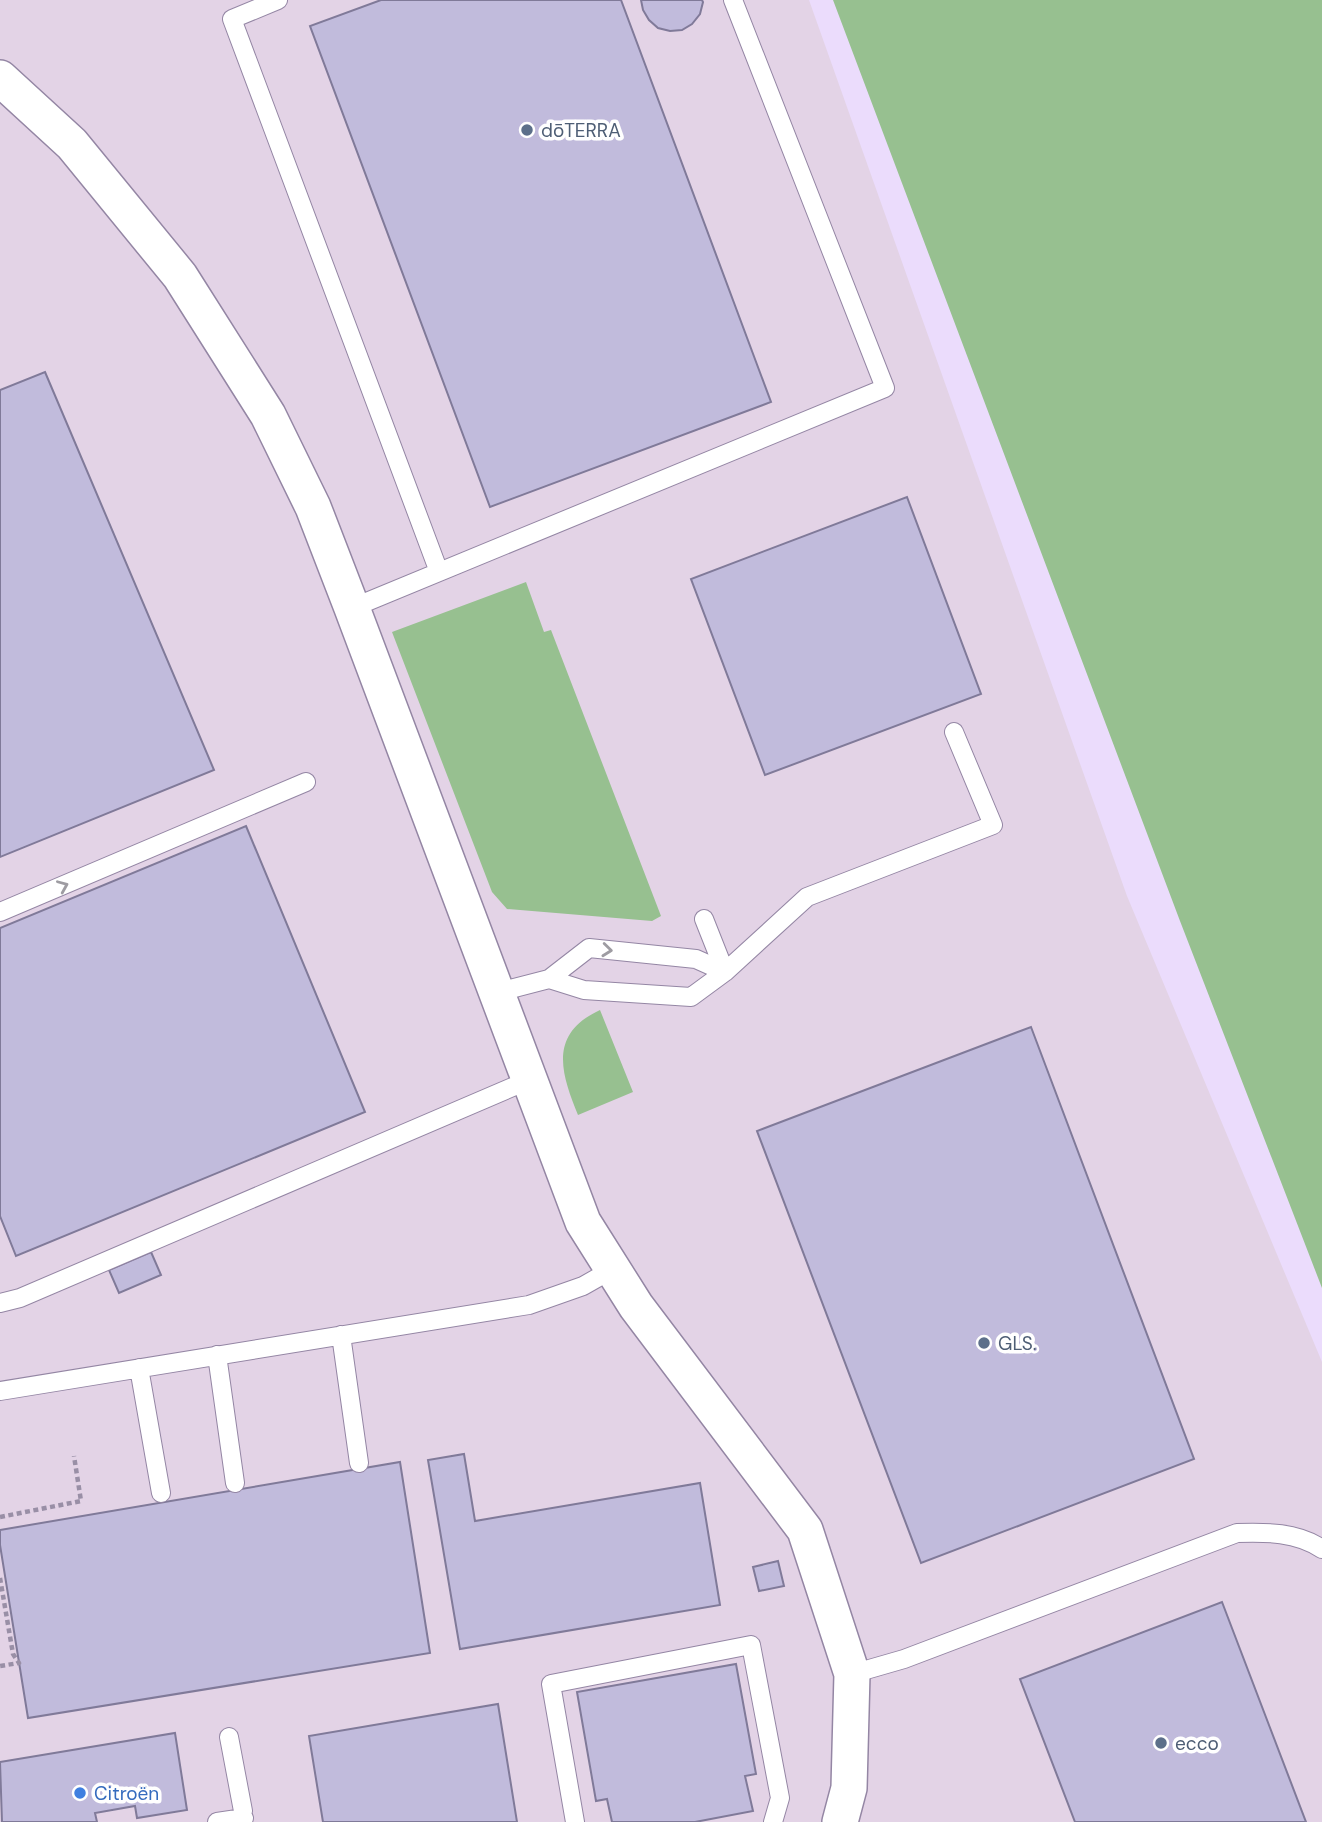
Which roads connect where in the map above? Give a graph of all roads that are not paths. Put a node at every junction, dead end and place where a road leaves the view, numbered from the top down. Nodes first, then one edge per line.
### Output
1 (278, 0) edge
2 (733, 0) edge
3 (0, 78) edge
4 (439, 572) junction
5 (352, 608) junction
6 (954, 732) dead end
7 (306, 782) dead end
8 (0, 912) edge
9 (704, 919) dead end
10 (724, 972) junction
11 (549, 979) junction
12 (495, 993) junction
13 (529, 1080) junction
14 (613, 1269) junction
15 (0, 1303) edge
16 (341, 1335) junction
17 (217, 1355) junction
18 (139, 1368) junction
19 (0, 1391) edge
20 (359, 1463) dead end
21 (235, 1483) dead end
22 (161, 1493) dead end
23 (1322, 1549) edge
24 (852, 1674) junction
25 (229, 1737) dead end
26 (217, 1822) edge
27 (575, 1822) edge
28 (773, 1822) edge
29 (839, 1822) edge

1 - 4 lane
2 - 4 lane
3 - 5 street
4 - 5 lane
5 - 12 street
6 - 10 lane
8 -> 7 lane
9 - 10 lane
10 - 11 lane
11 -> 10 lane
11 - 12 lane
12 - 13 street
13 - 14 street
13 - 15 lane
14 - 16 lane
14 - 24 street
16 - 17 lane
16 - 20 lane
17 - 18 lane
17 - 21 lane
18 - 19 lane
18 - 22 lane
23 - 24 lane
24 - 29 street
25 - 26 lane
27 - 28 lane

